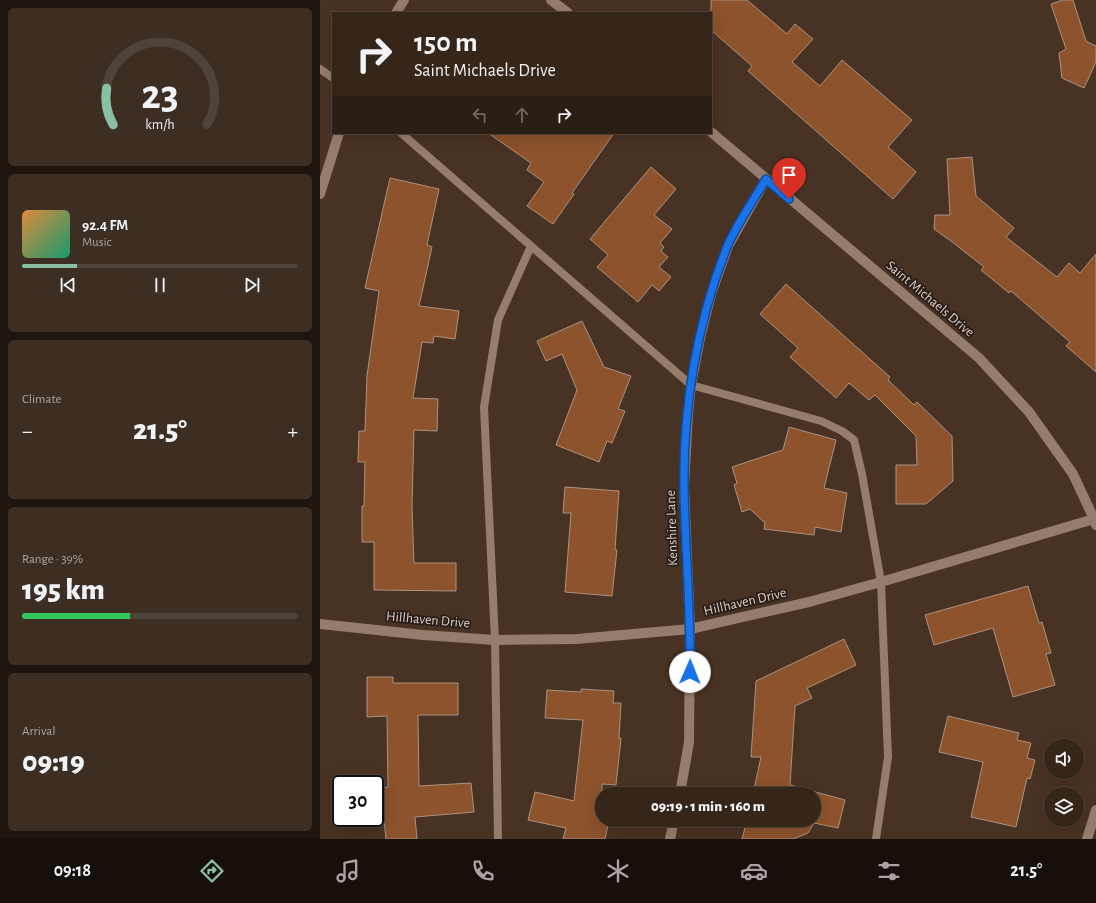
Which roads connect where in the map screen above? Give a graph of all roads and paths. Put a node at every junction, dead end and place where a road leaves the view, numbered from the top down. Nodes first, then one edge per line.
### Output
1 (404, 0) edge
2 (551, 0) edge
3 (397, 12) edge
4 (567, 12) edge
5 (320, 69) edge
6 (332, 77) edge
7 (712, 133) edge
8 (339, 134) edge
9 (402, 134) edge
10 (766, 179) junction
11 (320, 194) edge
12 (531, 246) junction
13 (691, 385) junction
14 (1096, 520) edge
15 (881, 582) junction
16 (320, 624) edge
17 (690, 629) junction
18 (495, 640) junction
19 (681, 787) edge
20 (1096, 810) edge
21 (673, 827) edge
22 (498, 839) edge
23 (670, 839) edge
24 (876, 839) edge
25 (1087, 839) edge

1 - 3 street
2 - 4 street
5 - 6 lane
7 - 10 street, Saint Michaels Drive
8 - 11 street
9 - 12 lane
10 - 13 street, Kenshire Lane
10 - 14 street, Saint Michaels Drive
12 - 13 lane
12 - 18 lane
13 - 15 lane
13 - 17 street, Kenshire Lane
14 - 15 street, Hillhaven Drive
15 - 17 street, Hillhaven Drive
15 - 24 lane
16 - 18 street, Hillhaven Drive
17 - 18 street, Hillhaven Drive
17 - 19 street, Kenshire Lane
18 - 22 lane
20 - 25 street
21 - 23 street

